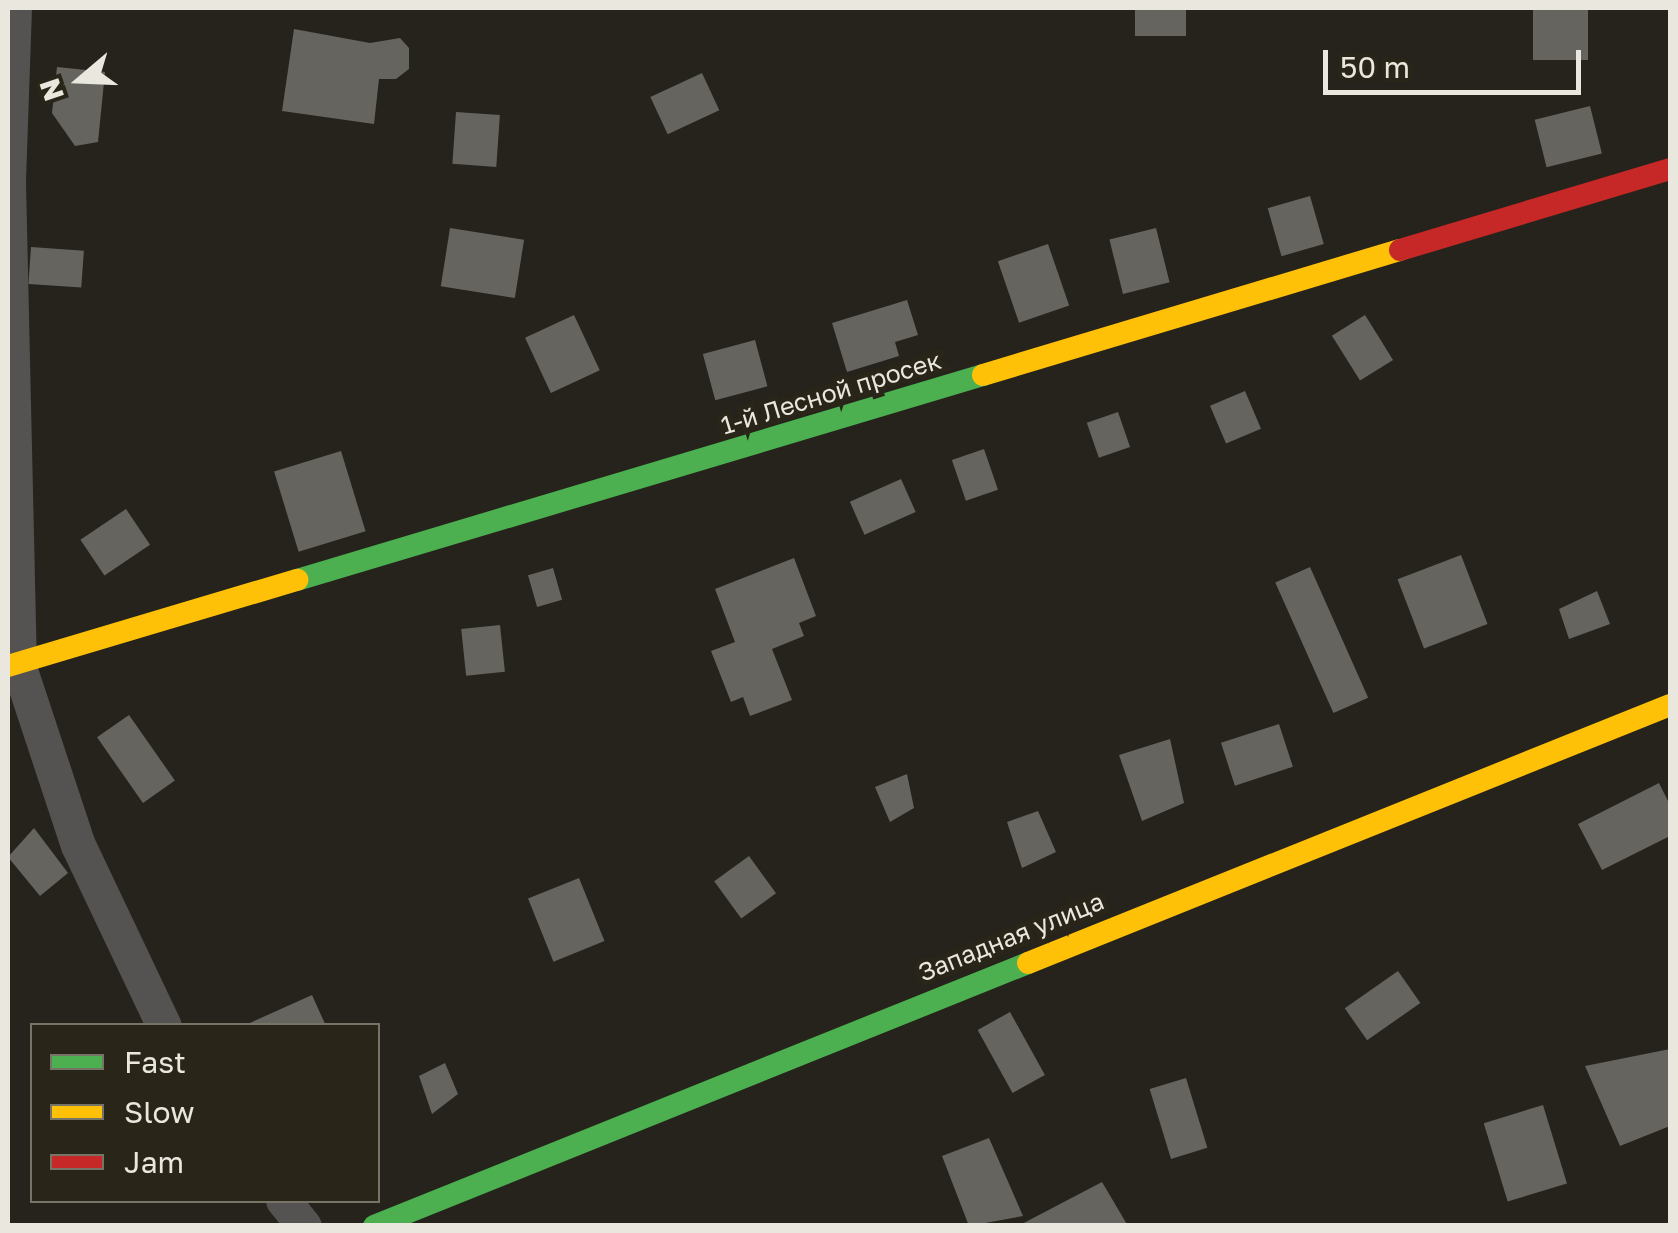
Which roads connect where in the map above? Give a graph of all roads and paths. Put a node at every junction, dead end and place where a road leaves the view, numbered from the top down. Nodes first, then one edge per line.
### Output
1 (14, 8) edge
2 (8, 165) edge
3 (1670, 169) edge
4 (13, 666) edge
5 (1670, 705) edge
6 (163, 1023) edge
7 (285, 1203) edge
8 (304, 1226) edge
9 (374, 1226) edge

1 - 2 street
2 - 4 street
3 - 4 street, 1-й Лесной просек
4 - 6 street
5 - 9 street, Западная улица
7 - 8 street

